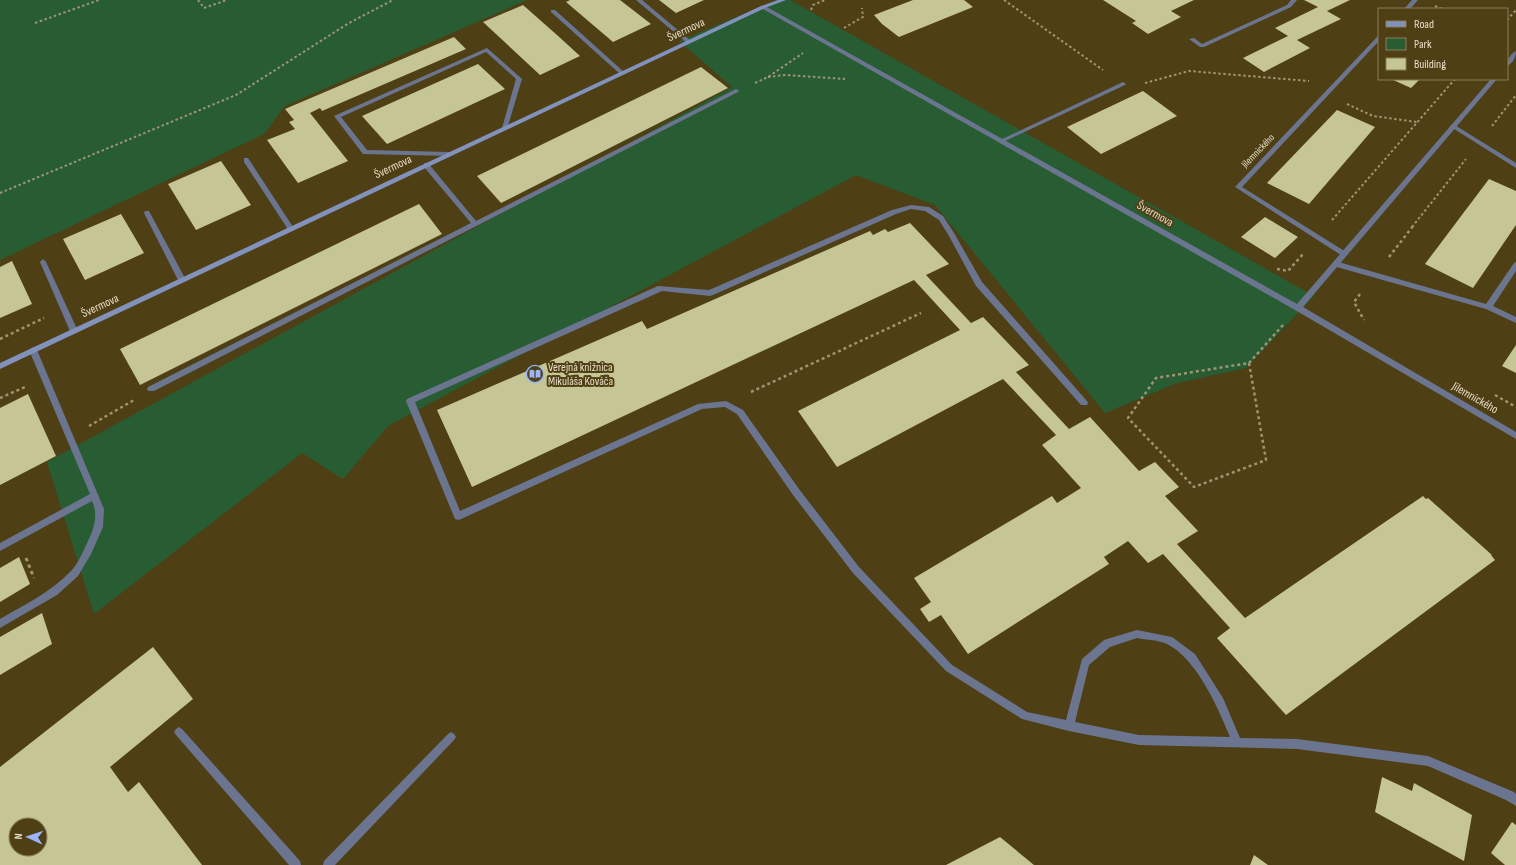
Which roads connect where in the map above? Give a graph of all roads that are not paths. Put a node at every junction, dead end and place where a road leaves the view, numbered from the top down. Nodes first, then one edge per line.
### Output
1 (639, 0) edge
2 (783, 0) edge
3 (1294, 0) edge
4 (1415, 0) edge
5 (775, 1) edge
6 (763, 7) junction
7 (1408, 8) edge
8 (553, 11) dead end
9 (1378, 39) edge
10 (1192, 40) dead end
11 (689, 42) junction
12 (1516, 53) edge
13 (1508, 63) edge
14 (622, 73) junction
15 (1493, 80) edge
16 (1123, 84) road end
17 (736, 91) road end
18 (1453, 126) junction
19 (505, 128) junction
20 (1001, 141) junction
21 (449, 154) junction
22 (246, 160) dead end
23 (426, 165) junction
24 (1516, 166) edge
25 (147, 213) dead end
26 (475, 224) junction
27 (291, 229) junction
28 (1344, 254) junction
29 (43, 262) dead end
30 (1335, 264) junction
31 (1516, 265) edge
32 (182, 280) junction
33 (1488, 307) junction
34 (1298, 308) junction
35 (1516, 320) edge
36 (74, 331) junction
37 (33, 350) junction
38 (0, 366) edge
39 (151, 389) dead end
40 (1084, 403) dead end
41 (1516, 436) edge
42 (94, 496) junction
43 (0, 547) edge
44 (0, 624) edge
45 (1069, 726) junction
46 (179, 732) dead end
47 (451, 737) dead end
48 (1237, 742) junction
49 (1516, 801) edge
50 (296, 865) edge
51 (328, 865) edge

1 - 11 street
2 - 5 street, Švermova
3 - 10 street
4 - 7 street
5 - 6 street, Švermova
6 - 11 street, Švermova
6 - 20 street, Švermova
8 - 14 street
9 - 28 street, Jilemnického
11 - 14 street, Švermova
12 - 13 street
14 - 19 street, Švermova
15 - 18 street
16 - 20 street
17 - 26 street
18 - 24 street
18 - 28 street
19 - 21 street, Švermova
19 - 21 street
20 - 34 street, Švermova
21 - 23 street, Švermova
22 - 27 street
23 - 26 street
23 - 27 street, Švermova
25 - 32 street
26 - 39 street
27 - 32 street, Švermova
28 - 30 street
29 - 36 street
30 - 33 street
30 - 34 street
31 - 33 street
32 - 36 street, Švermova
33 - 35 street
34 - 41 street, Jilemnického
36 - 37 street, Švermova
37 - 38 street, Švermova
37 - 42 street
40 - 45 street
42 - 43 street
42 - 44 street
45 - 48 street
45 - 48 street
46 - 50 street
47 - 51 street
48 - 49 street

